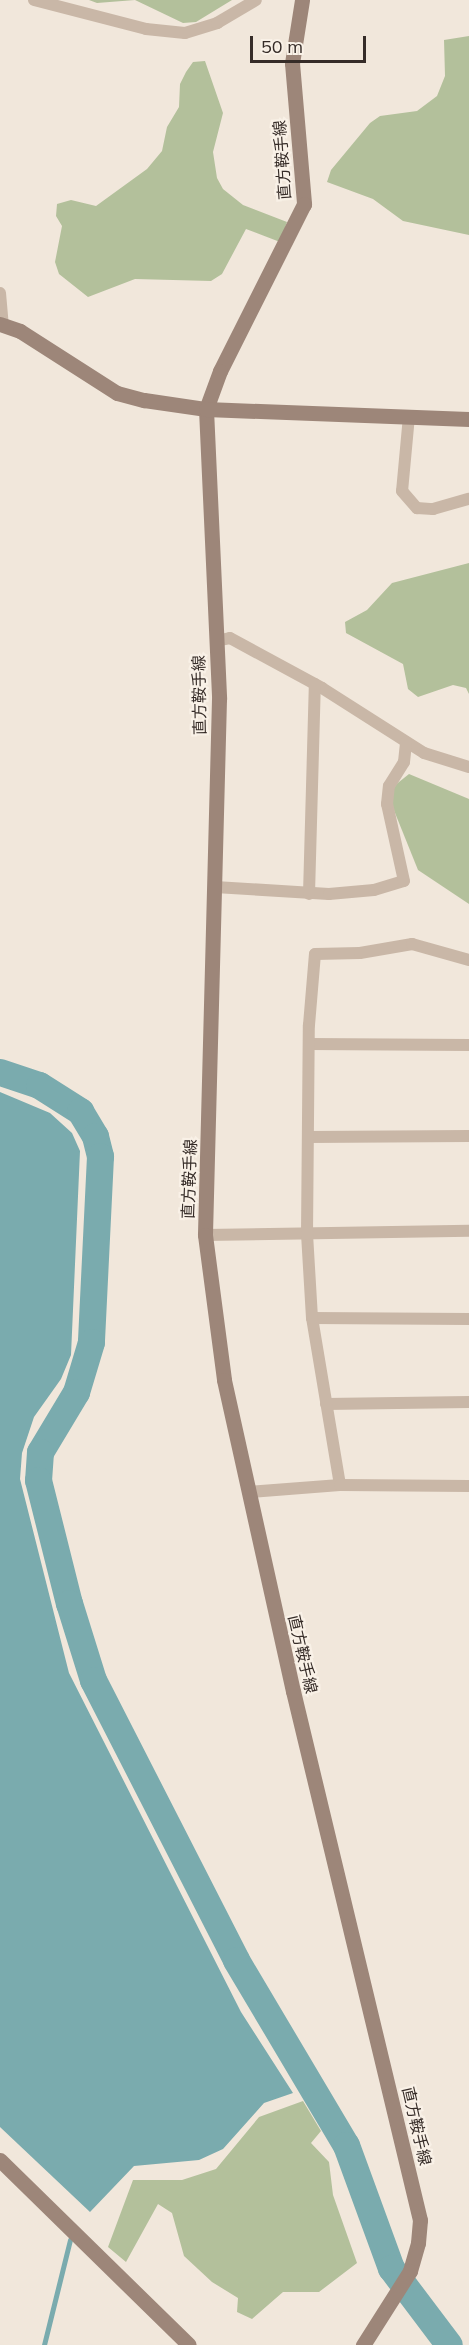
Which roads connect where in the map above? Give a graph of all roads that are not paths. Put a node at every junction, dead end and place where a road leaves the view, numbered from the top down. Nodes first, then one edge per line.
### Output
1 (33, 0) edge
2 (256, 0) edge
3 (302, 0) edge
4 (0, 293) edge
5 (2, 325) edge
6 (206, 409) junction
7 (409, 416) junction
8 (469, 420) edge
9 (469, 499) edge
10 (216, 641) junction
11 (315, 684) junction
12 (406, 742) junction
13 (469, 767) edge
14 (215, 887) junction
15 (309, 894) junction
16 (469, 960) edge
17 (309, 1044) junction
18 (469, 1045) edge
19 (469, 1136) edge
20 (308, 1137) junction
21 (469, 1231) edge
22 (307, 1234) junction
23 (204, 1235) junction
24 (312, 1318) junction
25 (469, 1318) edge
26 (469, 1402) edge
27 (326, 1404) junction
28 (340, 1485) junction
29 (469, 1486) edge
30 (249, 1492) junction
31 (0, 2160) edge
32 (189, 2345) edge
33 (363, 2345) edge

1 - 2 street
3 - 6 main road, 直方鞍手線
4 - 5 street
5 - 6 main road
6 - 7 main road
6 - 10 main road, 直方鞍手線
7 - 8 main road
7 - 9 street
10 - 11 street
10 - 14 main road, 直方鞍手線
11 - 12 street
11 - 15 street
12 - 13 street
12 - 15 street
14 - 15 street
14 - 23 main road, 直方鞍手線
16 - 17 street
17 - 18 street
17 - 20 street
19 - 20 street
20 - 22 street
21 - 22 street
22 - 23 street
22 - 24 street
23 - 30 main road, 直方鞍手線
24 - 25 street
24 - 27 street
26 - 27 street
27 - 28 street
28 - 29 street
28 - 30 street
30 - 33 main road, 直方鞍手線
31 - 32 main road

